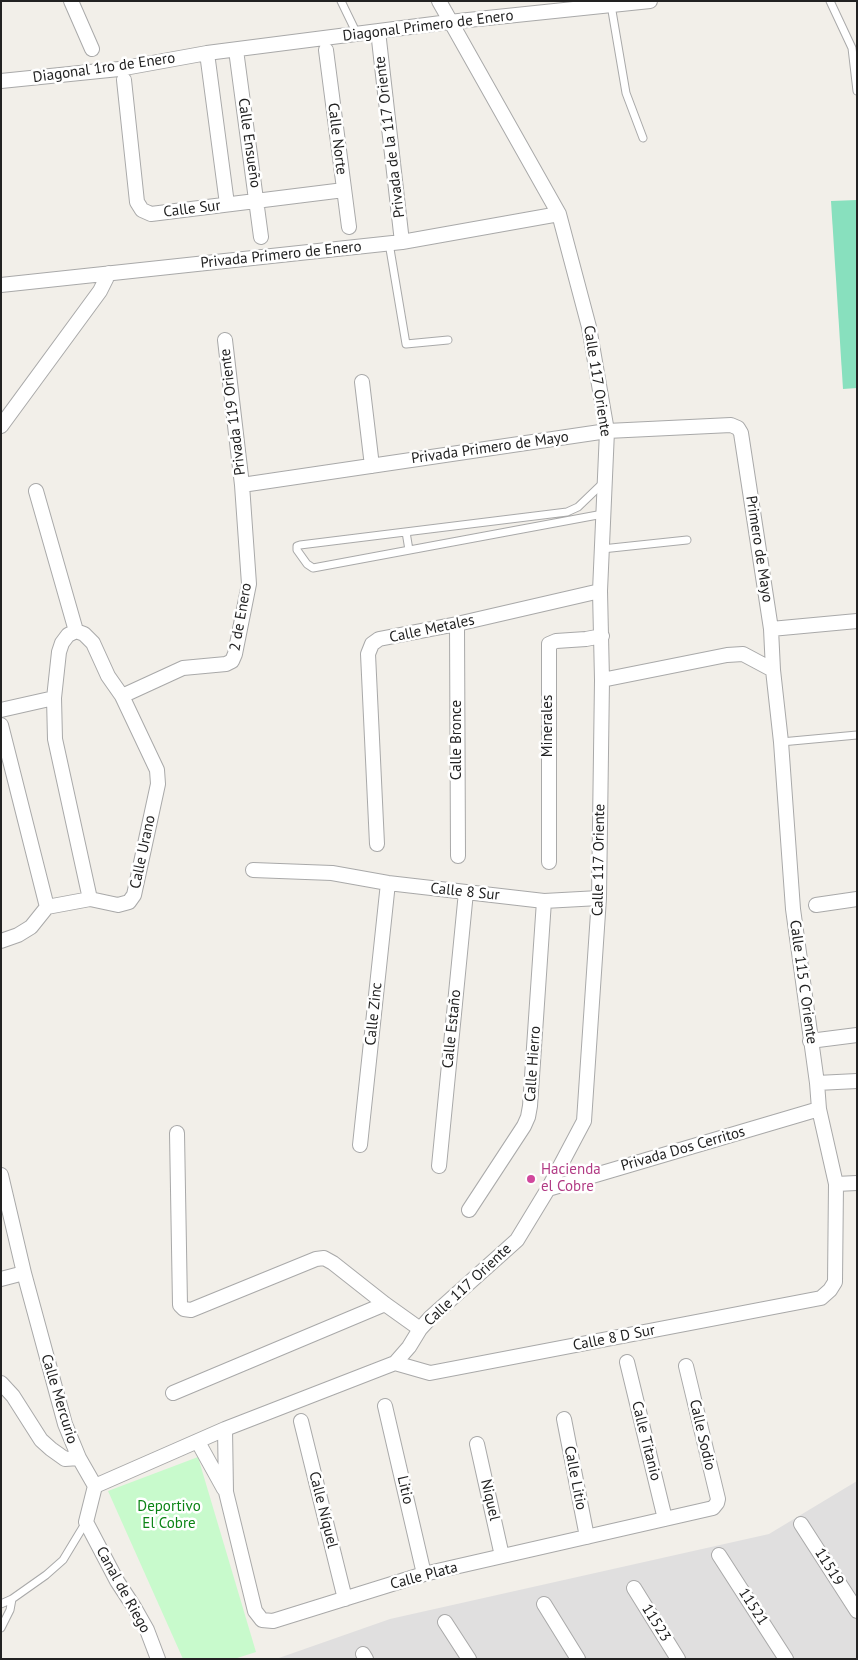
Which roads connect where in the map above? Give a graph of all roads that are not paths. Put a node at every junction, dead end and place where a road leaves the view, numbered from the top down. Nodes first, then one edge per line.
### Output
1 (71, 1) edge
2 (341, 1) edge
3 (439, 1) edge
4 (650, 1) edge
5 (830, 1) edge
6 (611, 5) junction
7 (450, 22) junction
8 (378, 31) junction
9 (357, 34) junction
10 (92, 49) dead end
11 (236, 50) junction
12 (326, 50) dead end
13 (207, 53) junction
14 (124, 80) dead end
15 (1, 81) edge
16 (857, 91) edge
17 (643, 138) dead end
18 (344, 190) junction
19 (256, 201) junction
20 (228, 204) junction
21 (559, 214) junction
22 (349, 227) dead end
23 (262, 237) dead end
24 (396, 243) junction
25 (108, 273) junction
26 (1, 285) edge
27 (225, 340) dead end
28 (448, 340) dead end
29 (362, 382) dead end
30 (1, 426) edge
31 (738, 428) joint
32 (607, 432) junction
33 (372, 466) junction
34 (604, 482) junction
35 (242, 485) junction
36 (36, 491) dead end
37 (603, 514) junction
38 (496, 521) junction
39 (406, 532) junction
40 (498, 533) junction
41 (687, 540) dead end
42 (602, 549) junction
43 (408, 550) junction
44 (600, 591) junction
45 (857, 621) edge
46 (457, 624) junction
47 (771, 629) junction
48 (76, 631) junction
49 (602, 636) junction
50 (773, 670) junction
51 (602, 680) junction
52 (122, 696) junction
53 (54, 698) junction
54 (1, 710) edge
55 (1, 725) edge
56 (857, 735) edge
57 (781, 742) junction
58 (377, 844) dead end
59 (458, 856) dead end
60 (549, 862) dead end
61 (253, 870) dead end
62 (388, 884) junction
63 (466, 892) junction
64 (599, 898) junction
65 (90, 899) junction
66 (857, 900) edge
67 (544, 901) junction
68 (816, 905) dead end
69 (47, 907) junction
70 (1, 941) edge
71 (857, 1036) edge
72 (810, 1041) junction
73 (857, 1081) edge
74 (817, 1083) junction
75 (819, 1109) junction
76 (177, 1133) dead end
77 (360, 1145) dead end
78 (439, 1166) dead end
79 (1, 1175) edge
80 (857, 1183) edge
81 (836, 1184) junction
82 (548, 1189) junction
83 (469, 1210) dead end
84 (24, 1273) junction
85 (1, 1279) edge
86 (830, 1290) joint
87 (385, 1304) junction
88 (420, 1329) junction
89 (627, 1362) dead end
90 (395, 1363) junction
91 (686, 1366) dead end
92 (1, 1383) edge
93 (173, 1393) dead end
94 (385, 1406) dead end
95 (564, 1418) dead end
96 (301, 1421) dead end
97 (226, 1429) junction
98 (198, 1442) junction
99 (477, 1444) dead end
100 (79, 1458) junction
101 (95, 1486) junction
102 (226, 1492) junction
103 (717, 1503) joint
104 (666, 1519) junction
105 (86, 1522) junction
106 (801, 1524) dead end
107 (587, 1537) junction
108 (502, 1556) junction
109 (720, 1556) dead end
110 (424, 1574) junction
111 (634, 1588) dead end
112 (12, 1599) junction
113 (345, 1599) junction
114 (1, 1604) edge
115 (544, 1604) dead end
116 (857, 1611) edge
117 (446, 1622) dead end
118 (1, 1628) edge
119 (158, 1659) edge
120 (469, 1659) edge
121 (578, 1659) edge
122 (678, 1659) edge
123 (786, 1659) edge

1 - 10 street
2 - 9 lane
3 - 7 street, Calle 117 Oriente
4 - 6 street, Diagonal Primero de Enero
5 - 16 lane
6 - 7 street, Diagonal Primero de Enero
6 - 17 lane
7 - 8 street, Diagonal Primero de Enero
7 - 21 street, Calle 117 Oriente
8 - 9 street, Diagonal Primero de Enero
8 - 24 street, Privada de la 117 Oriente
9 - 11 street, Diagonal Primero de Enero
11 - 13 street, Diagonal Primero de Enero
11 - 19 street, Calle Ensueño
12 - 18 street, Calle Norte
13 - 15 street, Diagonal 1ro de Enero
13 - 20 street, Calle Ensueño
14 - 20 street, Calle Sur
18 - 19 street, Calle Sur
18 - 22 street, Calle Norte
19 - 20 street, Calle Sur
19 - 23 street, Calle Ensueño
21 - 24 street, Privada Primero de Enero
21 - 32 street, Calle 117 Oriente
24 - 25 street, Privada Primero de Enero
24 - 28 lane
25 - 26 street, Privada Primero de Enero
25 - 30 street
27 - 35 street, Privada 119 Oriente
29 - 33 street
31 - 32 street, Privada Primero de Mayo
31 - 47 street, Primero de Mayo
32 - 33 street, Privada Primero de Mayo
32 - 34 street, Calle 117 Oriente
33 - 35 street, Privada Primero de Mayo
34 - 37 street, Calle 117 Oriente
34 - 38 lane
35 - 52 street, 2 de Enero
36 - 48 street
37 - 40 lane
37 - 42 street, Calle 117 Oriente
38 - 39 lane
38 - 40 lane
39 - 43 lane
39 - 43 lane
40 - 43 lane
41 - 42 lane
42 - 44 street, Calle 117 Oriente
44 - 46 street, Calle Metales
44 - 49 street, Calle 117 Oriente
45 - 47 street
46 - 58 street, Calle Metales
46 - 59 street, Calle Bronce
47 - 50 street, Primero de Mayo
48 - 52 street
48 - 53 street
49 - 51 street, Calle 117 Oriente
49 - 60 street, Minerales
50 - 51 street
50 - 57 street, Calle 115 C Oriente
51 - 64 street, Calle 117 Oriente
52 - 65 street, Calle Urano
53 - 54 street
53 - 65 street
55 - 69 street
56 - 57 lane
57 - 72 street, Calle 115 C Oriente
61 - 62 street, Calle 8 Sur
62 - 63 street, Calle 8 Sur
62 - 77 street, Calle Zinc
63 - 67 street, Calle 8 Sur
63 - 78 street, Calle Estaño
64 - 67 street, Calle 8 Sur
64 - 82 street, Calle 117 Oriente
65 - 69 street, Calle Urano
66 - 68 street
67 - 83 street, Calle Hierro
69 - 70 street
71 - 72 street
72 - 74 street, Calle 115 C Oriente
73 - 74 street
74 - 75 street, Calle 115 C Oriente
75 - 81 street, Calle 115 C Oriente
75 - 82 street, Privada Dos Cerritos
76 - 87 street
79 - 84 street, Calle Mercurio
80 - 81 street
81 - 86 street, Calle 115 C Oriente
82 - 88 street, Calle 117 Oriente
84 - 85 street
84 - 100 street, Calle Mercurio
86 - 90 street, Calle 8 D Sur
87 - 88 street
87 - 93 street
88 - 90 street, Calle 117 Oriente
89 - 104 street, Calle Titanio
90 - 97 street, Calle 117 Oriente
91 - 103 street, Calle Sodio
92 - 100 street
94 - 110 street, Litio
95 - 107 street, Calle Litio
96 - 113 street, Calle Níquel
97 - 98 street, Calle 117 Oriente
97 - 102 street, Calle Plata
98 - 101 street, Calle 117 Oriente
98 - 102 street, Calle Plata
99 - 108 street, Niquel
100 - 101 street, Calle Mercurio
101 - 105 street
102 - 113 street, Calle Plata
103 - 104 street, Calle Plata
104 - 107 street, Calle Plata
105 - 112 lane
105 - 119 street, Canal de Riego
106 - 116 street, 11519
107 - 108 street, Calle Plata
108 - 110 street, Calle Plata
109 - 123 street, 11521
110 - 113 street, Calle Plata
111 - 122 street, 11523
112 - 114 lane
112 - 118 lane
115 - 121 street
117 - 120 street

